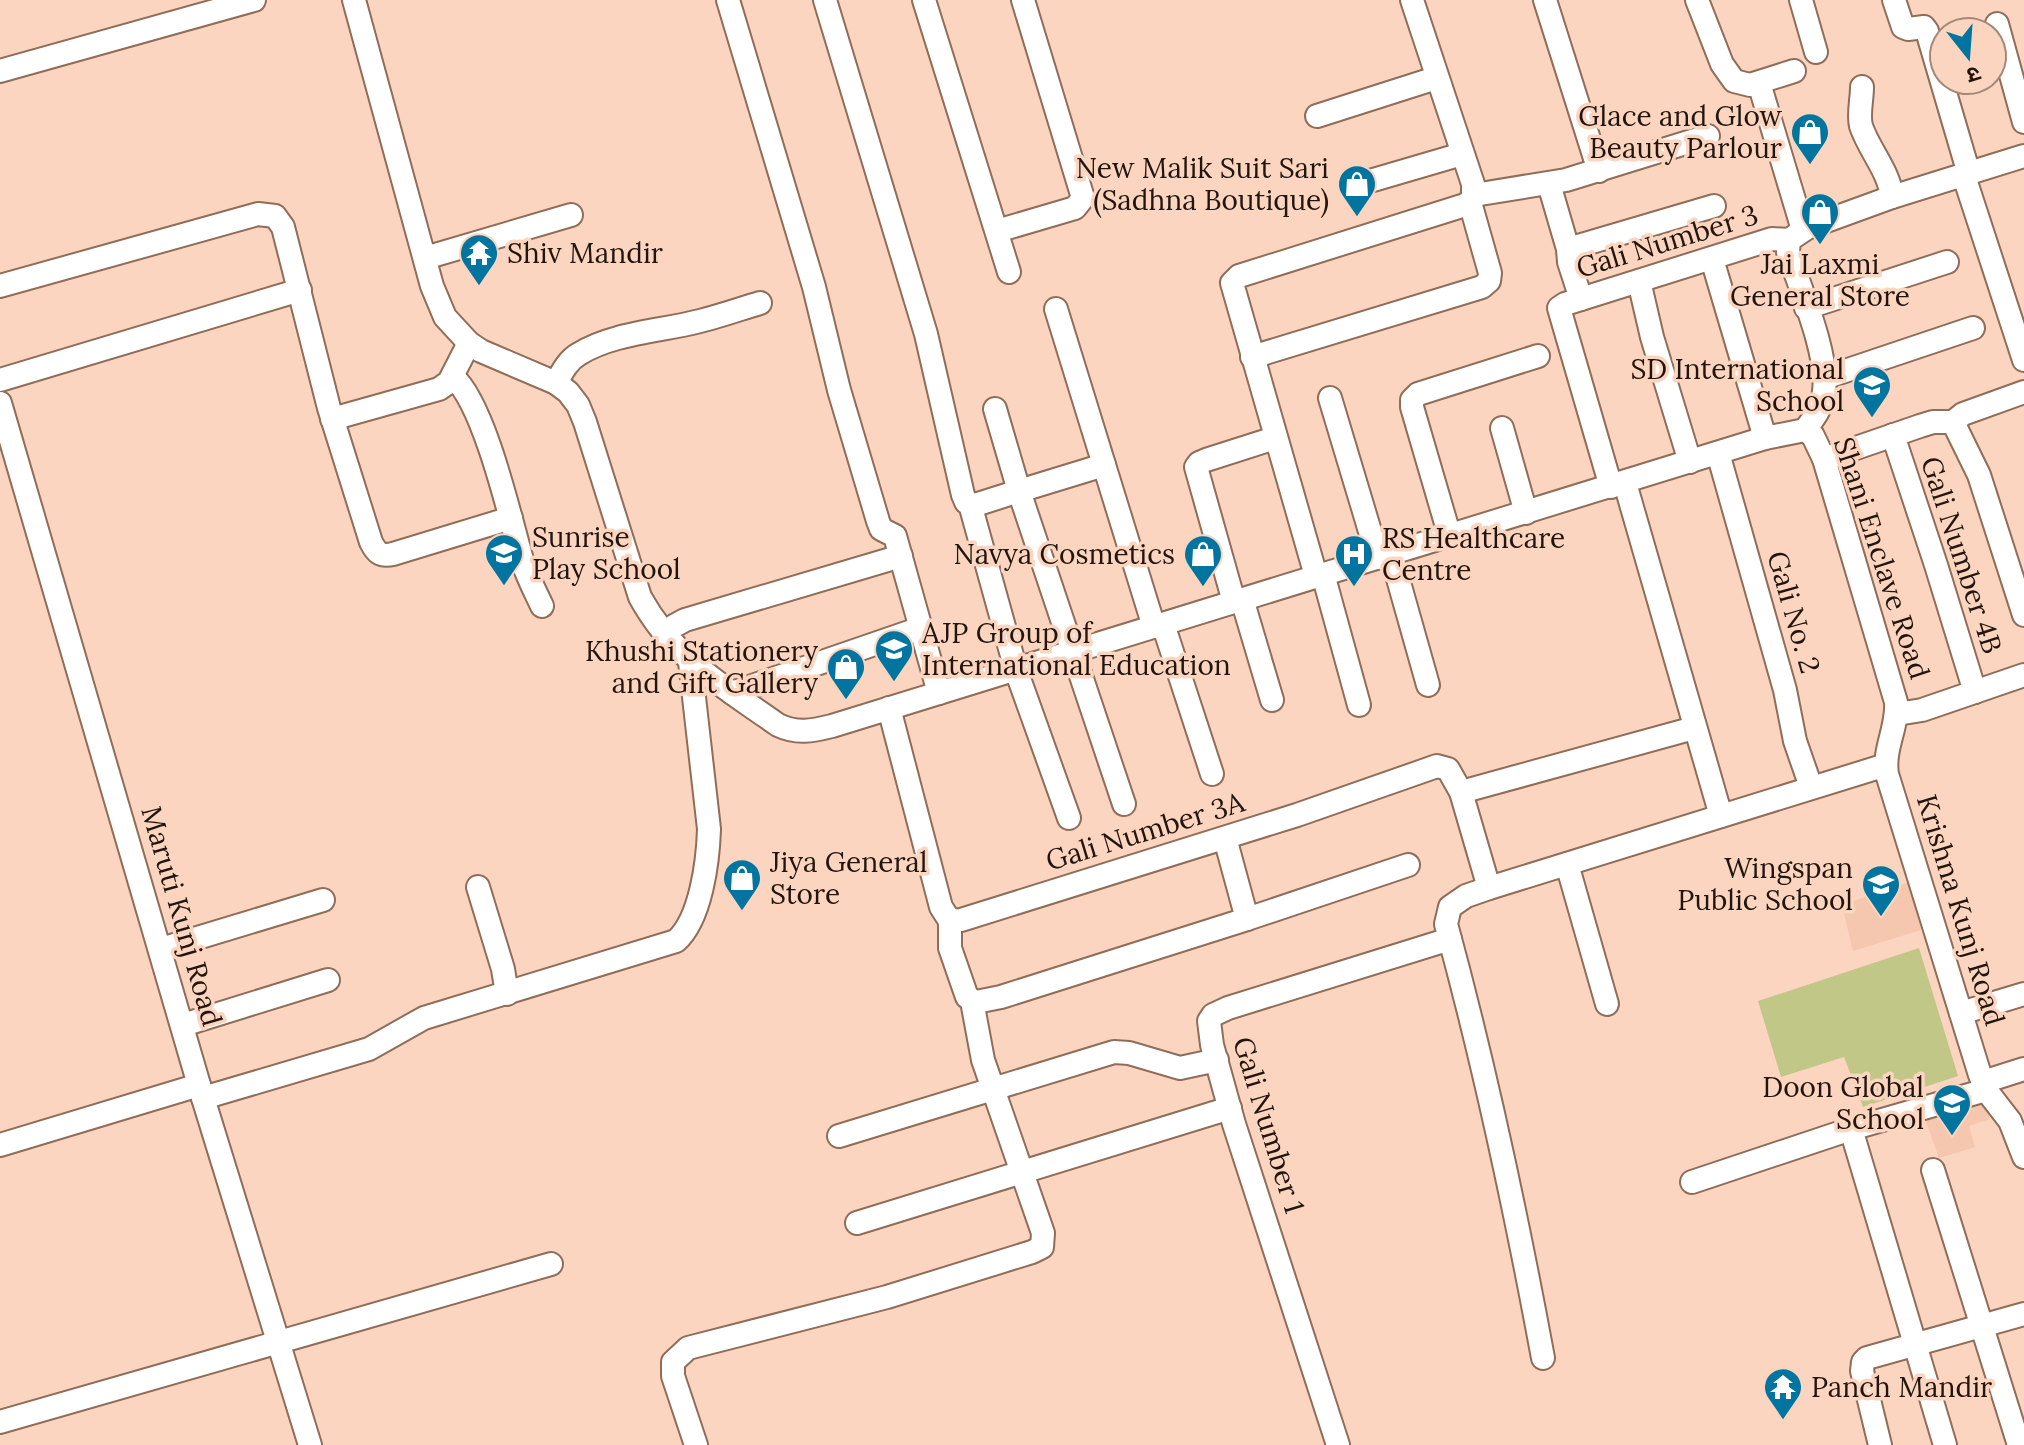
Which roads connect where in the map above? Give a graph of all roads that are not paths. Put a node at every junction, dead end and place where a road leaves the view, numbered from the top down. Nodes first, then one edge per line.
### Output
1 (254, 0) edge
2 (354, 0) edge
3 (728, 0) edge
4 (825, 0) edge
5 (924, 0) edge
6 (1023, 0) edge
7 (1412, 0) edge
8 (1545, 0) edge
9 (1697, 0) edge
10 (1801, 0) edge
11 (1894, 0) edge
12 (219, 4) edge
13 (1816, 52) dead end
14 (2008, 64) edge
15 (0, 71) edge
16 (1794, 71) dead end
17 (1436, 78) junction
18 (1759, 83) junction
19 (1862, 87) dead end
20 (1317, 116) dead end
21 (2024, 122) edge
22 (1708, 136) dead end
23 (1462, 154) junction
24 (2024, 156) edge
25 (1599, 171) junction
26 (1966, 175) junction
27 (1363, 183) dead end
28 (1549, 184) junction
29 (1892, 197) junction
30 (1472, 198) junction
31 (1714, 206) dead end
32 (571, 215) dead end
33 (997, 231) junction
34 (1796, 235) junction
35 (1568, 249) junction
36 (425, 258) junction
37 (1712, 259) junction
38 (1947, 262) dead end
39 (1009, 272) dead end
40 (1639, 281) junction
41 (0, 286) edge
42 (300, 290) junction
43 (1581, 299) junction
44 (760, 303) dead end
45 (1806, 308) junction
46 (1056, 309) dead end
47 (1973, 328) dead end
48 (2020, 334) edge
49 (469, 343) junction
50 (1538, 356) dead end
51 (1252, 357) junction
52 (2024, 360) edge
53 (453, 377) junction
54 (1824, 378) junction
55 (0, 380) edge
56 (556, 383) junction
57 (2024, 392) edge
58 (1330, 398) dead end
59 (0, 403) edge
60 (995, 409) dead end
61 (332, 419) junction
62 (1953, 422) junction
63 (1502, 428) dead end
64 (1805, 430) junction
65 (4, 433) edge
66 (1893, 435) junction
67 (1275, 438) junction
68 (1765, 438) junction
69 (1718, 453) junction
70 (1824, 459) junction
71 (1690, 462) junction
72 (1104, 465) junction
73 (1618, 485) junction
74 (1019, 491) junction
75 (970, 504) junction
76 (1526, 513) junction
77 (511, 518) junction
78 (1450, 537) junction
79 (901, 556) junction
80 (1385, 556) junction
81 (1319, 575) junction
82 (1238, 601) junction
83 (542, 606) dead end
84 (2024, 615) edge
85 (1158, 626) junction
86 (921, 628) junction
87 (665, 637) junction
88 (1072, 653) junction
89 (690, 662) junction
90 (1016, 670) junction
91 (2024, 675) edge
92 (1428, 685) dead end
93 (1975, 692) junction
94 (732, 693) junction
95 (939, 693) junction
96 (1272, 700) dead end
97 (1359, 705) dead end
98 (889, 708) junction
99 (1897, 714) junction
100 (1694, 728) junction
101 (1886, 765) junction
102 (1212, 774) dead end
103 (1811, 787) junction
104 (1461, 792) junction
105 (1124, 804) dead end
106 (1721, 816) junction
107 (1069, 818) dead end
108 (1225, 838) junction
109 (1567, 864) junction
110 (1408, 865) dead end
111 (478, 887) dead end
112 (1489, 888) junction
113 (323, 900) dead end
114 (1247, 919) junction
115 (950, 921) junction
116 (1450, 939) junction
117 (161, 949) junction
118 (328, 980) dead end
119 (507, 994) junction
120 (2024, 994) edge
121 (972, 1001) junction
122 (1607, 1004) dead end
123 (1961, 1013) junction
124 (183, 1025) junction
125 (1217, 1060) junction
126 (2024, 1069) edge
127 (1984, 1086) junction
128 (201, 1091) junction
129 (993, 1091) junction
130 (1230, 1108) junction
131 (1851, 1129) junction
132 (839, 1136) dead end
133 (0, 1145) edge
134 (2024, 1157) edge
135 (1933, 1170) dead end
136 (1023, 1173) junction
137 (1692, 1182) dead end
138 (857, 1223) dead end
139 (551, 1264) dead end
140 (2024, 1314) edge
141 (1981, 1326) junction
142 (279, 1341) junction
143 (1916, 1344) junction
144 (1543, 1358) dead end
145 (0, 1422) edge
146 (310, 1445) edge
147 (696, 1445) edge
148 (1338, 1445) edge
149 (1880, 1445) edge
150 (1945, 1445) edge
151 (2019, 1445) edge

1 - 12 street
2 - 36 street
3 - 79 street
4 - 75 street
5 - 33 street
6 - 33 street
7 - 17 street
8 - 25 street
9 - 18 street
10 - 13 street
11 - 26 street
12 - 15 street
14 - 21 street
16 - 18 street
17 - 20 street
17 - 23 street
18 - 34 street
19 - 29 street
22 - 25 street
23 - 27 street
23 - 30 street
24 - 26 street, Gali Number 3
25 - 28 street
26 - 29 street, Gali Number 3
26 - 48 street
28 - 30 street
28 - 35 street
29 - 34 street, Gali Number 3
30 - 51 street
30 - 51 street
31 - 35 street
32 - 36 street
33 - 39 street
34 - 37 street, Gali Number 3
34 - 45 street
35 - 43 street
36 - 49 street
37 - 40 street, Gali Number 3
37 - 68 street
38 - 45 street
40 - 43 street, Gali Number 3
40 - 71 street
41 - 42 street
42 - 55 street
42 - 61 street
43 - 73 street, Gali Number 3
44 - 56 street
45 - 54 street
46 - 72 street
47 - 54 street
48 - 52 street
49 - 53 street
49 - 56 street
50 - 78 street
51 - 67 street
53 - 61 street
53 - 77 street
54 - 64 street
56 - 87 street
57 - 62 street
58 - 80 street
59 - 65 street, Maruti Kunj Road
60 - 74 street
61 - 77 street
62 - 66 street
62 - 84 street
63 - 76 street
64 - 68 street, Shani Enclave Road
64 - 70 street, Shani Enclave Road
65 - 117 street, Maruti Kunj Road
66 - 70 street
66 - 93 street, Gali Number 4B
67 - 81 street
67 - 82 street
68 - 69 street, Shani Enclave Road
69 - 71 street, Shani Enclave Road
69 - 103 street, Gali No. 2
70 - 99 street, Shani Enclave Road
71 - 73 street, Shani Enclave Road
72 - 74 street
72 - 85 street
73 - 76 street, Shani Enclave Road
73 - 100 street, Gali Number 3
74 - 75 street
74 - 88 street
75 - 90 street
76 - 78 street, Shani Enclave Road
77 - 83 street
78 - 80 street, Shani Enclave Road
79 - 86 street
79 - 87 street
80 - 81 street, Shani Enclave Road
80 - 92 street
81 - 82 street, Shani Enclave Road
81 - 97 street
82 - 85 street, Shani Enclave Road
82 - 96 street
85 - 88 street, Shani Enclave Road
85 - 102 street
86 - 94 street
86 - 95 street
87 - 89 street
88 - 90 street, Shani Enclave Road
88 - 105 street
89 - 94 street
89 - 119 street
90 - 95 street, Shani Enclave Road
90 - 107 street
91 - 93 street
93 - 99 street
94 - 98 street, Shani Enclave Road
95 - 98 street, Shani Enclave Road
98 - 115 street
99 - 101 street, Shani Enclave Road
100 - 104 street
100 - 106 street, Gali Number 3
101 - 103 street
101 - 123 street, Krishna Kunj Road
103 - 106 street
104 - 108 street, Gali Number 3A
104 - 112 street, Gali Number 3A
106 - 109 street
108 - 114 street
108 - 115 street, Gali Number 3A
109 - 112 street
109 - 122 street
110 - 114 street
111 - 119 street
112 - 116 street
113 - 117 street
114 - 121 street
115 - 121 street
116 - 125 street, Gali Number 1
116 - 144 street
117 - 124 street, Maruti Kunj Road
118 - 124 street
119 - 128 street
120 - 123 street
121 - 129 street
123 - 127 street, Krishna Kunj Road
124 - 128 street, Maruti Kunj Road
125 - 129 street
125 - 130 street, Gali Number 1
126 - 127 street
127 - 131 street
127 - 134 street, Krishna Kunj Road
128 - 133 street
128 - 142 street, Maruti Kunj Road
129 - 132 street
129 - 136 street
130 - 136 street
130 - 148 street, Gali Number 1
131 - 137 street
131 - 143 street
135 - 141 street
136 - 138 street
136 - 147 street
139 - 142 street
140 - 141 street
141 - 143 street
141 - 151 street
142 - 145 street
142 - 146 street, Maruti Kunj Road
143 - 149 street
143 - 150 street

